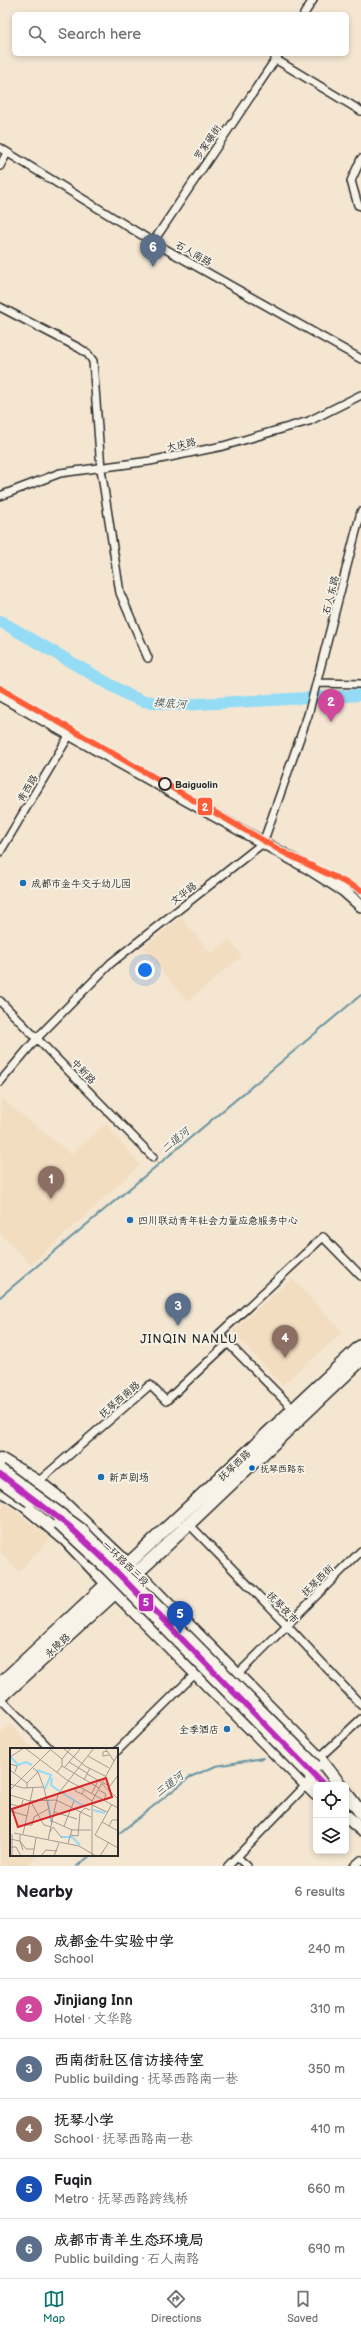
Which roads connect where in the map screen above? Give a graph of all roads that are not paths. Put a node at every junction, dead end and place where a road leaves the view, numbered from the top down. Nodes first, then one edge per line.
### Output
1 (313, 0) edge
2 (305, 12) edge
3 (277, 57) edge
4 (361, 111) edge
5 (0, 148) edge
6 (7, 153) junction
7 (361, 159) edge
8 (0, 166) edge
9 (361, 206) edge
10 (153, 242) junction
11 (0, 307) edge
12 (361, 359) edge
13 (361, 395) edge
14 (101, 469) junction
15 (0, 496) edge
16 (361, 512) edge
17 (148, 658) dead end
18 (318, 683) junction
19 (361, 684) edge
20 (0, 695) edge
21 (70, 734) junction
22 (263, 843) junction
23 (0, 852) edge
24 (361, 906) edge
25 (0, 1001) edge
26 (38, 1037) junction
27 (0, 1082) edge
28 (153, 1157) dead end
29 (361, 1276) edge
30 (227, 1344) junction
31 (361, 1346) edge
32 (361, 1360) edge
33 (295, 1411) junction
34 (0, 1459) edge
35 (0, 1470) edge
36 (0, 1480) edge
37 (38, 1482) junction
38 (0, 1489) edge
39 (189, 1524) junction
40 (361, 1551) edge
41 (132, 1568) junction
42 (110, 1588) junction
43 (287, 1625) junction
44 (196, 1673) junction
45 (237, 1675) junction
46 (0, 1684) edge
47 (0, 1698) edge
48 (361, 1705) edge
49 (361, 1718) edge
50 (49, 1748) edge
51 (118, 1750) edge
52 (313, 1771) junction
53 (314, 1782) edge
54 (318, 1782) edge
55 (330, 1782) edge
56 (334, 1782) edge
57 (349, 1797) edge
58 (349, 1800) edge
59 (361, 1812) edge
60 (349, 1818) edge
61 (361, 1830) edge
62 (237, 1857) junction
63 (361, 1860) edge
64 (228, 1866) edge
65 (247, 1866) edge
66 (354, 1866) edge

1 - 2 street
3 - 4 street
3 - 10 street, 罗家碾街
5 - 6 street, 石人南路
6 - 8 street
6 - 10 street, 石人南路
7 - 9 street
10 - 12 street, 石人南路
11 - 14 street
13 - 14 street, 大庆路
14 - 15 street, 大庆路
14 - 17 street
16 - 18 street, 石人东路
18 - 19 street
18 - 22 street
20 - 21 street
21 - 22 street
21 - 23 street, 青西路
22 - 24 street
22 - 26 street, 文华路
25 - 26 street, 中新路
26 - 27 street, 文华路
26 - 28 street, 中新路
29 - 30 street
30 - 33 street
30 - 37 street, 抚琴西南路
31 - 33 main road, 抚琴西路
32 - 39 main road, 抚琴西路
33 - 41 main road, 抚琴西路
34 - 37 main road, 一环路西三段
35 - 52 main road, bridge
36 - 52 main road, bridge
37 - 41 main road, 一环路西三段
38 - 42 main road, 一环路西三段
39 - 41 main road, 抚琴西路
39 - 43 street, 抚琴夜市
40 - 43 street, 抚琴西街
41 - 42 main road, 抚琴西路
41 - 45 main road, 一环路西三段
42 - 44 main road, 一环路西三段
42 - 46 main road, 永陵路
42 - 47 main road, 永陵路
43 - 45 street, 抚琴西街
43 - 48 street, 抚琴夜市
44 - 51 street
44 - 52 main road, 一环路西三段
45 - 52 main road, 一环路西三段
47 - 50 street
49 - 52 street
52 - 53 main road, 一环路西三段
52 - 54 main road
52 - 55 main road
52 - 56 main road, 一环路西三段
52 - 62 street
57 - 59 main road
58 - 59 main road
60 - 61 main road
62 - 64 street
62 - 65 street
63 - 66 street

